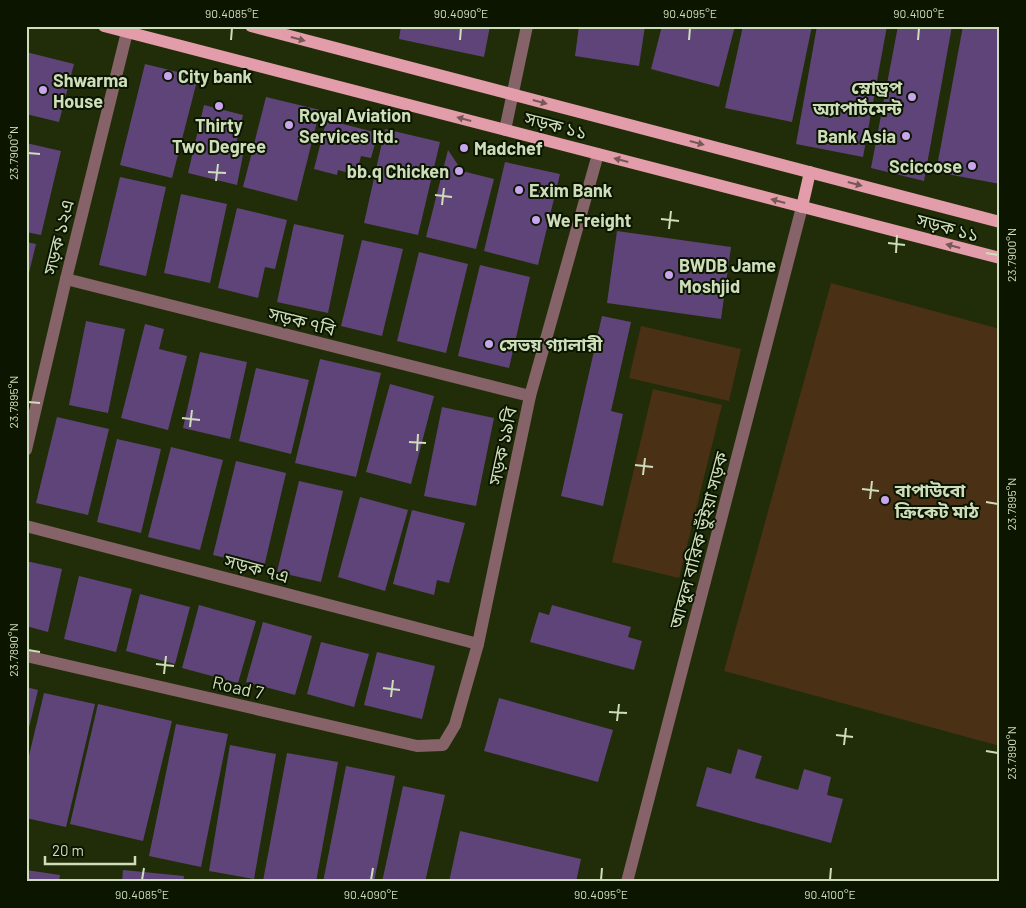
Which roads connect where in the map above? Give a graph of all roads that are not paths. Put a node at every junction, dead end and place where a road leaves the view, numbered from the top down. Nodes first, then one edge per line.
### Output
1 (104, 26) edge
2 (527, 26) edge
3 (253, 27) edge
4 (127, 32) junction
5 (512, 94) junction
6 (505, 130) junction
7 (598, 154) junction
8 (810, 172) junction
9 (802, 207) junction
10 (1000, 222) edge
11 (1000, 258) edge
12 (66, 279) junction
13 (530, 396) junction
14 (26, 450) edge
15 (26, 526) edge
16 (478, 644) junction
17 (26, 656) edge
18 (443, 745) joint
19 (627, 882) edge

1 - 4 main road, সড়ক ১১
2 - 5 street
3 -> 5 main road, সড়ক ১১
6 -> 4 main road, সড়ক ১১
4 - 12 street, সড়ক ১২এ
5 - 6 street
5 -> 8 main road, সড়ক ১১
6 - 7 main road, সড়ক ১১
9 -> 7 main road, সড়ক ১১
7 - 13 street, সড়ক ১৯বি
8 - 9 main road
8 -> 10 main road, সড়ক ১১
11 -> 9 main road, সড়ক ১১
9 - 19 street, আব্দুল বারিক ভুঁইয়া সড়ক
12 - 13 street, সড়ক ৭বি
12 - 14 street, সড়ক ১২এ
13 - 16 street, সড়ক ১৯বি
15 - 16 street, সড়ক ৭এ
16 - 18 street, সড়ক ১৯বি
17 - 18 street, Road 7

